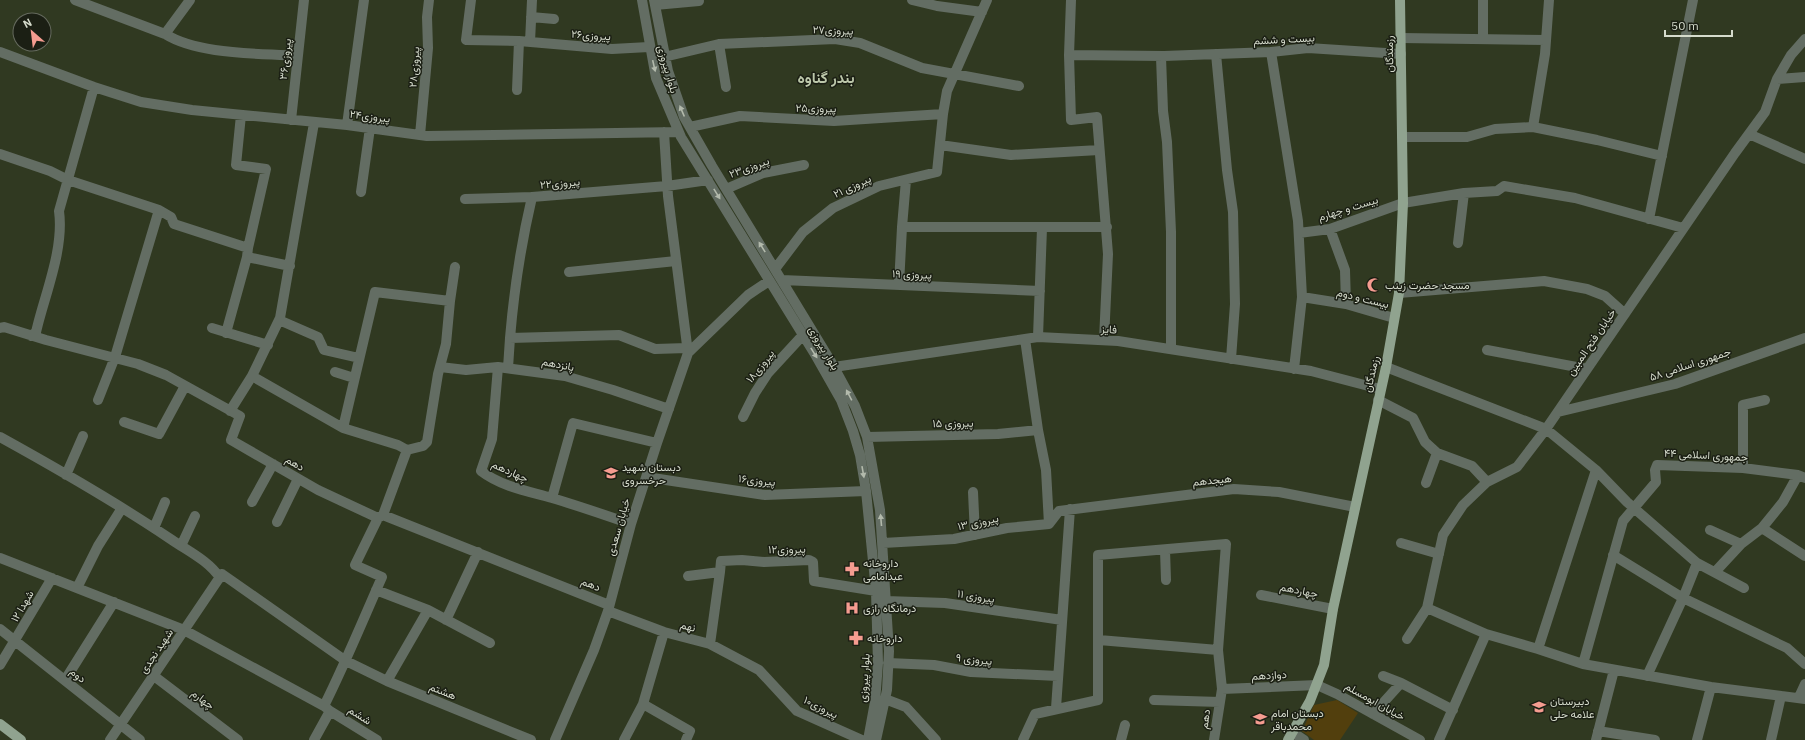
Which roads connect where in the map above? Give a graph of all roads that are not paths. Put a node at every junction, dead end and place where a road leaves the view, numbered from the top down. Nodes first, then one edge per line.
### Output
1 (75, 0) edge
2 (190, 0) edge
3 (304, 0) edge
4 (364, 0) edge
5 (429, 0) edge
6 (471, 0) edge
7 (532, 0) edge
8 (642, 0) edge
9 (912, 0) edge
10 (987, 0) edge
11 (1071, 0) edge
12 (1400, 0) edge
13 (1483, 0) edge
14 (1549, 0) edge
15 (1693, 0) edge
16 (699, 1) edge
17 (655, 2) edge
18 (982, 12) junction
19 (531, 18) junction
20 (554, 19) dead end
21 (165, 34) junction
22 (1401, 38) junction
23 (1483, 39) junction
24 (1805, 39) edge
25 (1546, 40) junction
26 (519, 41) junction
27 (530, 42) junction
28 (719, 44) junction
29 (649, 47) junction
30 (0, 52) edge
31 (1271, 52) junction
32 (1216, 54) junction
33 (1401, 54) junction
34 (1069, 55) junction
35 (297, 56) junction
36 (1161, 56) junction
37 (664, 57) junction
38 (955, 74) junction
39 (1805, 77) edge
40 (1777, 79) junction
41 (1019, 86) dead end
42 (94, 87) junction
43 (726, 87) dead end
44 (517, 90) dead end
45 (943, 114) junction
46 (241, 116) junction
47 (291, 120) junction
48 (314, 123) junction
49 (347, 125) junction
50 (690, 127) junction
51 (1534, 127) junction
52 (370, 128) junction
53 (664, 132) junction
54 (678, 132) junction
55 (1749, 134) junction
56 (420, 135) junction
57 (1402, 138) junction
58 (940, 145) junction
59 (1099, 150) junction
60 (0, 154) edge
61 (1662, 156) junction
62 (1805, 159) edge
63 (804, 165) dead end
64 (68, 180) junction
65 (708, 180) junction
66 (906, 180) junction
67 (667, 186) junction
68 (726, 189) junction
69 (361, 192) dead end
70 (1464, 193) junction
71 (532, 197) junction
72 (465, 199) dead end
73 (1403, 202) junction
74 (159, 210) junction
75 (1649, 219) junction
76 (902, 227) junction
77 (1107, 227) junction
78 (1042, 228) junction
79 (1683, 228) junction
80 (1330, 229) junction
81 (1299, 233) junction
82 (1458, 243) dead end
83 (248, 253) junction
84 (676, 261) junction
85 (290, 266) junction
86 (455, 267) dead end
87 (775, 269) junction
88 (569, 272) dead end
89 (782, 280) junction
90 (769, 281) junction
91 (899, 285) junction
92 (1040, 291) junction
93 (1399, 293) junction
94 (1302, 297) junction
95 (450, 301) junction
96 (1346, 304) junction
97 (802, 311) junction
98 (1625, 314) junction
99 (791, 317) junction
100 (1394, 318) junction
101 (279, 320) junction
102 (0, 328) edge
103 (212, 328) dead end
104 (226, 333) junction
105 (803, 335) junction
106 (31, 336) junction
107 (1038, 337) junction
108 (510, 338) junction
109 (1805, 338) edge
110 (1025, 339) junction
111 (1104, 340) junction
112 (268, 345) junction
113 (1171, 349) junction
114 (1487, 350) dead end
115 (688, 351) junction
116 (115, 357) junction
117 (359, 358) junction
118 (1232, 359) junction
119 (440, 367) junction
120 (503, 367) junction
121 (834, 367) junction
122 (1386, 367) junction
123 (1294, 369) junction
124 (1587, 369) junction
125 (335, 372) dead end
126 (252, 376) junction
127 (354, 378) junction
128 (185, 386) junction
129 (1380, 389) junction
130 (98, 400) dead end
131 (1378, 400) junction
132 (1765, 400) dead end
133 (669, 409) junction
134 (230, 411) junction
135 (1558, 412) junction
136 (743, 417) dead end
137 (124, 422) dead end
138 (343, 428) junction
139 (1546, 429) junction
140 (1038, 430) junction
141 (83, 436) dead end
142 (0, 437) edge
143 (868, 437) junction
144 (657, 443) junction
145 (407, 450) junction
146 (1437, 453) junction
147 (273, 464) junction
148 (1743, 468) junction
149 (1596, 470) junction
150 (66, 475) junction
151 (646, 477) junction
152 (1801, 477) edge
153 (298, 479) junction
154 (1487, 482) junction
155 (1426, 483) dead end
156 (866, 491) junction
157 (973, 492) dead end
158 (552, 498) junction
159 (165, 502) dead end
160 (252, 502) dead end
161 (1355, 507) junction
162 (1634, 507) junction
163 (122, 508) junction
164 (1070, 509) junction
165 (195, 516) dead end
166 (380, 516) junction
167 (277, 522) dead end
168 (631, 524) junction
169 (1049, 524) junction
170 (154, 528) junction
171 (1762, 528) junction
172 (1710, 530) dead end
173 (975, 535) junction
174 (883, 542) junction
175 (1401, 543) dead end
176 (1741, 544) junction
177 (181, 546) junction
178 (1165, 550) junction
179 (478, 552) junction
180 (1438, 554) junction
181 (1613, 555) junction
182 (1805, 556) edge
183 (0, 558) edge
184 (1697, 563) junction
185 (720, 572) junction
186 (1715, 572) junction
187 (221, 576) junction
188 (688, 576) dead end
189 (52, 578) junction
190 (1166, 580) dead end
191 (77, 588) junction
192 (1744, 588) dead end
193 (376, 590) junction
194 (876, 591) junction
195 (1261, 595) dead end
196 (1683, 598) junction
197 (886, 601) junction
198 (114, 602) junction
199 (609, 608) junction
200 (1426, 608) junction
201 (1333, 609) junction
202 (428, 610) junction
203 (446, 620) junction
204 (1062, 620) junction
205 (0, 629) edge
206 (184, 630) junction
207 (664, 632) junction
208 (1486, 634) junction
209 (1407, 639) dead end
210 (16, 640) junction
211 (1099, 640) junction
212 (490, 643) dead end
213 (710, 644) junction
214 (1538, 649) junction
215 (1218, 650) junction
216 (346, 661) junction
217 (888, 663) junction
218 (1582, 664) junction
219 (1805, 664) edge
220 (0, 665) edge
221 (759, 670) joint
222 (1614, 670) junction
223 (154, 676) junction
224 (1058, 676) junction
225 (1383, 676) dead end
226 (1647, 676) junction
227 (65, 680) junction
228 (387, 681) junction
229 (1401, 683) junction
230 (1805, 684) edge
231 (1317, 685) junction
232 (1711, 687) junction
233 (1222, 689) junction
234 (1781, 696) junction
235 (1802, 698) edge
236 (885, 699) junction
237 (1154, 700) dead end
238 (1220, 702) junction
239 (643, 704) junction
240 (1056, 708) junction
241 (327, 709) junction
242 (1453, 710) junction
243 (1373, 714) junction
244 (0, 724) edge
245 (120, 725) junction
246 (1125, 725) dead end
247 (1290, 736) edge
248 (1597, 736) edge
249 (690, 739) edge
250 (21, 740) edge
251 (110, 740) edge
252 (140, 740) edge
253 (238, 740) edge
254 (314, 740) edge
255 (378, 740) edge
256 (531, 740) edge
257 (556, 740) edge
258 (624, 740) edge
259 (862, 740) edge
260 (868, 740) edge
261 (876, 740) edge
262 (936, 740) edge
263 (1023, 740) edge
264 (1121, 740) edge
265 (1214, 740) edge
266 (1304, 740) edge
267 (1420, 740) edge
268 (1439, 740) edge
269 (1655, 740) edge
270 (1697, 740) edge
271 (1770, 740) edge

1 - 21 street
2 - 21 street
3 - 35 street, پیروزی۳۶
4 - 49 street
5 - 56 street, پیروزی۲۸
6 - 26 street, پیروزی۲۶
7 - 19 street
8 - 29 street, بلوار پیروزی
9 - 18 street
10 - 18 street
11 - 34 street
12 - 22 main road, رزمندگان
13 - 23 street
14 - 25 street
15 - 61 street
16 - 17 street
17 - 37 street, بلوار پیروزی
18 - 38 street
19 - 20 street
19 - 27 street
21 - 35 street
22 - 23 street
22 - 33 main road, رزمندگان
23 - 25 street
24 - 40 street, خیابان فتح المبین
25 - 51 street
26 - 27 street, پیروزی۲۶
26 - 44 street
27 - 29 street, پیروزی۲۶
28 - 37 street, پیروزی۲۷
28 - 38 street, پیروزی۲۷
28 - 43 street
29 -> 54 street, بلوار پیروزی
30 - 42 street, پیروزی۲۴
31 - 32 street, بیست و ششم
31 - 33 street, بیست و ششم
31 - 81 street
32 - 36 street, بیست و ششم
32 - 118 street
33 - 57 main road, رزمندگان
34 - 36 street, بیست و ششم
34 - 59 street
35 - 47 street, پیروزی۳۶
36 - 113 street
50 -> 37 street, بلوار پیروزی
38 - 41 street, پیروزی۲۷
38 - 45 street
39 - 40 street
40 - 55 street, خیابان فتح المبین
42 - 46 street, پیروزی۲۴
42 - 64 street
45 - 50 street, پیروزی۲۵
45 - 58 street
46 - 47 street, پیروزی۲۴
46 - 83 street
47 - 48 street, پیروزی۲۴
48 - 49 street, پیروزی۲۴
48 - 85 street
49 - 52 street, پیروزی۲۴
50 - 68 street, بلوار پیروزی
51 - 57 street
51 - 61 street
52 - 56 street, پیروزی۲۴
52 - 69 street
53 - 54 street, پیروزی۲۴
53 - 56 street, پیروزی۲۴
53 - 67 street
54 - 65 street, بلوار پیروزی
55 - 62 street
55 - 79 street, خیابان فتح المبین
57 - 73 main road, رزمندگان
58 - 59 street
58 - 66 street, پیروزی ۲۱
59 - 77 street
60 - 64 street
61 - 75 street
63 - 68 street, پیروزی۲۳
64 - 74 street
64 - 106 street
65 - 67 street, پیروزی۲۲
65 -> 90 street, بلوار پیروزی
66 - 76 street
66 - 87 street, پیروزی ۲۱
67 - 71 street, پیروزی۲۲
67 - 84 street
87 -> 68 street, بلوار پیروزی
70 - 73 street, بیست و چهارم
70 - 75 street, بیست و چهارم
70 - 82 street
71 - 72 street
71 - 108 street, پیروزی۲۲
73 - 80 street, بیست و چهارم
73 - 93 main road, رزمندگان
74 - 83 street
74 - 116 street
75 - 79 street, بیست و چهارم
76 - 78 street
76 - 91 street
77 - 78 street
77 - 111 street
78 - 92 street
79 - 98 street, خیابان فتح المبین
80 - 81 street, بیست و چهارم
80 - 96 street
81 - 94 street
83 - 85 street
83 - 104 street
84 - 88 street
84 - 115 street
85 - 101 street
86 - 95 street
87 - 89 street, بلوار پیروزی
89 - 91 street, پیروزی ۱۹
89 - 97 street, بلوار پیروزی
90 - 99 street, بلوار پیروزی
90 - 115 street, خیابان سعدی
91 - 92 street, پیروزی ۱۹
92 - 107 street
93 - 98 street
93 - 100 main road, رزمندگان
94 - 96 street, بیست و دوم
94 - 123 street
95 - 117 street
95 - 119 street
96 - 100 street, بیست و دوم
97 - 99 street
97 - 121 street, بلوار پیروزی
98 - 124 street, خیابان فتح المبین
99 - 105 street, بلوار پیروزی
100 - 122 main road, رزمندگان
101 - 112 street
101 - 117 street
102 - 106 street
103 - 104 street
104 - 112 street
105 - 136 street, پیروزی۱۸
105 -> 156 street, بلوار پیروزی
106 - 116 street
107 - 110 street, فایز
107 - 111 street, فایز
108 - 115 street
108 - 120 street, پیروزی۲۲
109 - 135 street, جمهوری اسلامی ۵۸
110 - 121 street, فایز
110 - 140 street
111 - 113 street, فایز
112 - 126 street
113 - 118 street, فایز
114 - 124 street
115 - 133 street, خیابان سعدی
116 - 128 street
116 - 130 street
117 - 127 street
118 - 123 street, فایز
119 - 120 street, پانزدهم
119 - 145 street
120 - 133 street, پانزدهم
120 - 158 street, چهاردهم
143 -> 121 street, بلوار پیروزی
122 - 129 main road, رزمندگان
122 - 139 street
123 - 129 street, فایز
124 - 135 street, خیابان فتح المبین
125 - 127 street
126 - 134 street
126 - 138 street
127 - 138 street
128 - 134 street
128 - 137 street
129 - 131 main road, رزمندگان
131 - 146 street
131 - 161 main road, رزمندگان
132 - 148 street
133 - 144 street, خیابان سعدی
134 - 147 street, دهم
135 - 139 street, خیابان فتح المبین
138 - 145 street
139 - 149 street
139 - 154 street, خیابان فتح المبین
140 - 143 street, پیروزی ۱۵
140 - 169 street
141 - 150 street
142 - 150 street, هشتم
174 -> 143 street, بلوار پیروزی
144 - 151 street, خیابان سعدی
144 - 158 street
145 - 166 street
146 - 154 street
146 - 155 street
147 - 153 street, دهم
147 - 160 street
148 - 152 street, جمهوری اسلامی ۴۴
148 - 162 street, جمهوری اسلامی ۴۴
149 - 162 street
149 - 214 street
150 - 163 street, هشتم
151 - 156 street, پیروزی۱۶
151 - 168 street, خیابان سعدی
152 - 171 street
153 - 166 street, دهم
153 - 167 street
154 - 180 street, خیابان فتح المبین
156 - 194 street, بلوار پیروزی
157 - 173 street
158 - 168 street, چهاردهم
159 - 170 street
161 - 164 street, هیجدهم
161 - 201 main road, رزمندگان
162 - 181 street
162 - 184 street
163 - 170 street, هشتم
163 - 191 street
164 - 169 street
164 - 204 street
165 - 177 street
166 - 179 street, دهم
166 - 193 street
168 - 199 street, خیابان سعدی
169 - 173 street, پیروزی ۱۳
170 - 177 street, هشتم
171 - 176 street
171 - 182 street
172 - 176 street
173 - 174 street, پیروزی ۱۳
174 - 197 street, بلوار پیروزی
175 - 180 street
176 - 186 street
177 - 187 street, هشتم
178 - 190 street
178 - 211 street
178 - 215 street, دهم
179 - 199 street, دهم
179 - 203 street
180 - 200 street, خیابان فتح المبین
181 - 196 street
181 - 218 street
183 - 189 street, ششم
184 - 186 street
184 - 196 street
185 - 188 street
185 - 194 street, پیروزی۱۲
185 - 213 street
186 - 192 street
187 - 206 street, شهید نجدی
187 - 216 street, هشتم
189 - 191 street, ششم
189 - 210 street, شهدا ۱۲
191 - 198 street, ششم
193 - 202 street
193 - 216 street
194 - 260 street, بلوار پیروزی
195 - 201 street, چهاردهم
196 - 219 street
196 - 226 street
197 - 204 street, پیروزی ۱۱
197 - 217 street, بلوار پیروزی
198 - 206 street, ششم
198 - 227 street
199 - 207 street, نهم
199 - 257 street, خیابان سعدی
200 - 208 street
200 - 209 street, خیابان فتح المبین
201 - 231 main road, رزمندگان
202 - 203 street
202 - 228 street
203 - 212 street
204 - 224 street
205 - 210 street, دوم
206 - 223 street, شهید نجدی
206 - 241 street, ششم
207 - 213 street, نهم
207 - 239 street
208 - 214 street
208 - 242 street
210 - 220 street, شهدا ۱۲
210 - 227 street, دوم
211 - 215 street
211 - 240 street
213 - 221 street, نهم
214 - 218 street
215 - 233 street, دهم
216 - 228 street, هشتم
216 - 241 street
217 - 224 street, پیروزی ۹
217 - 236 street, بلوار پیروزی
218 - 222 street
221 - 259 street, پیروزی۱۰
222 - 226 street
222 - 248 street
223 - 245 street, شهید نجدی
223 - 253 street, چهارم
224 - 240 street
225 - 229 street
226 - 232 street
227 - 245 street, دوم
228 - 256 street, هشتم
229 - 242 street
229 - 243 street
230 - 235 street
231 - 233 street, دوازدهم
231 - 243 street, خیابان ابومسلم
231 - 247 main road, رزمندگان
232 - 234 street
232 - 270 street
233 - 238 street, دهم
234 - 235 street
234 - 271 street
236 - 261 street, بلوار پیروزی
236 - 262 street
237 - 238 street
238 - 265 street, دهم
239 - 249 street
239 - 258 street
240 - 263 street
241 - 254 street
241 - 255 street, ششم
242 - 268 street
243 - 267 street, خیابان ابومسلم
244 - 250 main road
245 - 251 street, شهید نجدی
245 - 252 street, دوم
246 - 264 street
247 - 266 street
248 - 269 street

